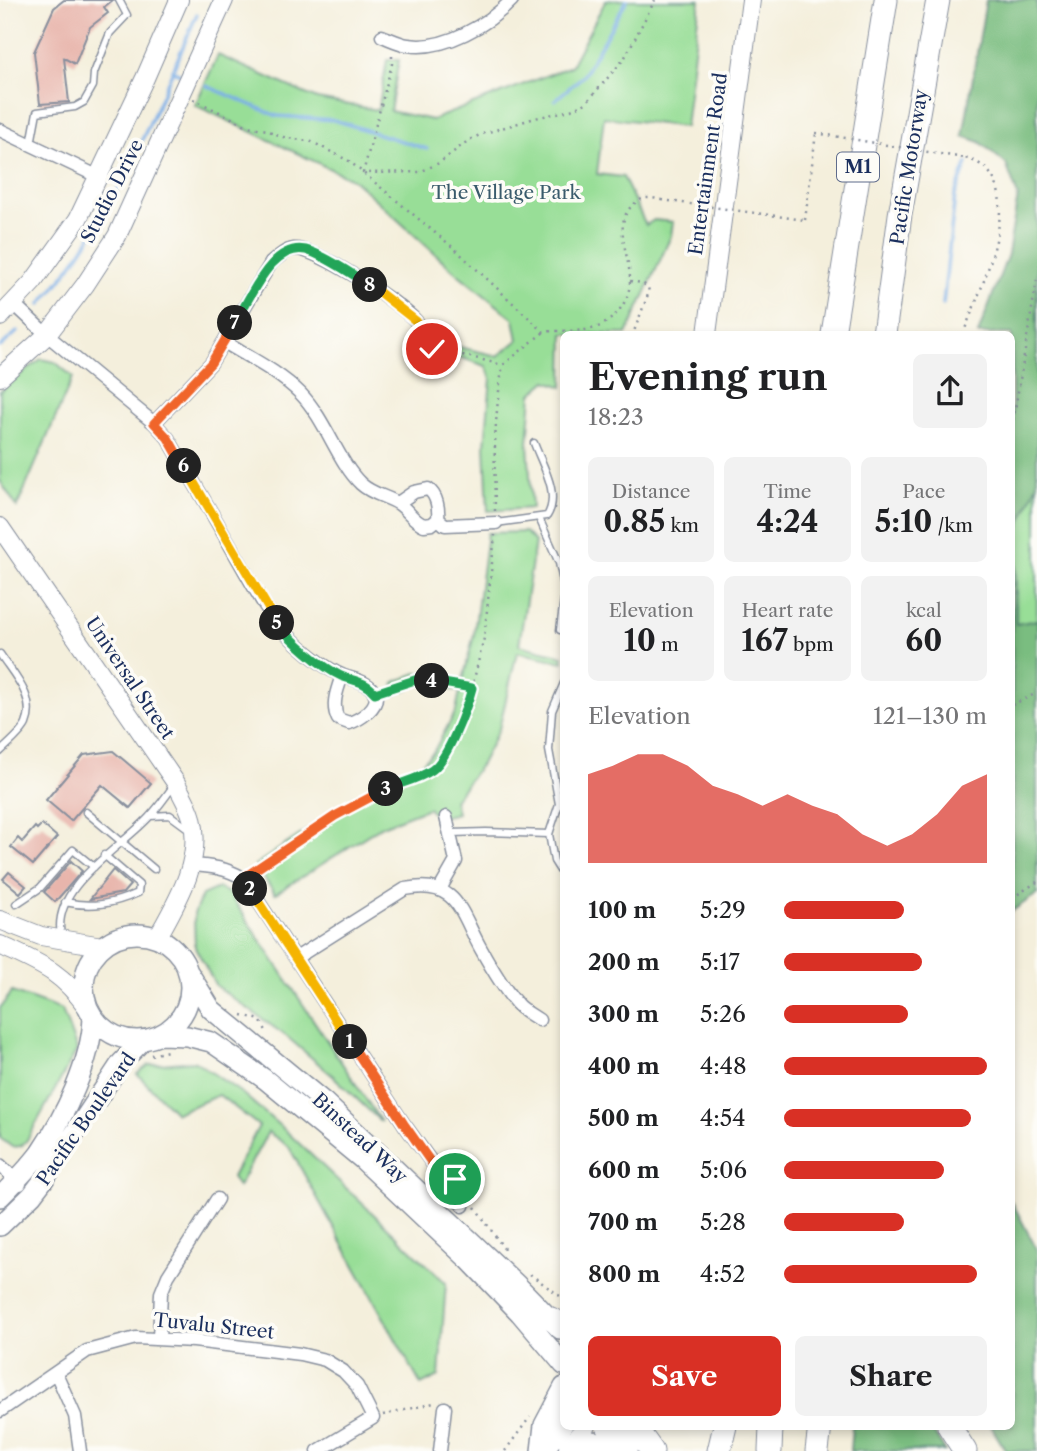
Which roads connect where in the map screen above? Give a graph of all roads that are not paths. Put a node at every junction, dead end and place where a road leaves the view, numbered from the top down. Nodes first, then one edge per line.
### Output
1 (119, 0) edge
2 (179, 0) edge
3 (224, 0) edge
4 (512, 0) edge
5 (751, 0) edge
6 (886, 0) edge
7 (938, 0) edge
8 (382, 36) dead end
9 (0, 130) edge
10 (31, 144) junction
11 (97, 176) junction
12 (13, 303) junction
13 (0, 317) edge
14 (707, 331) edge
15 (833, 331) edge
16 (884, 331) edge
17 (47, 335) junction
18 (224, 342) junction
19 (432, 349) road end
20 (0, 376) edge
21 (154, 423) junction
22 (534, 443) dead end
23 (398, 503) junction
24 (539, 518) junction
25 (438, 519) junction
26 (496, 523) joint
27 (0, 527) edge
28 (560, 568) edge
29 (0, 654) edge
30 (342, 676) junction
31 (560, 692) edge
32 (0, 752) edge
33 (176, 783) junction
34 (86, 812) dead end
35 (150, 816) junction
36 (446, 817) dead end
37 (451, 833) junction
38 (550, 834) junction
39 (195, 835) junction
40 (121, 841) junction
41 (104, 855) junction
42 (191, 865) junction
43 (94, 867) junction
44 (154, 869) dead end
45 (560, 871) edge
46 (440, 889) junction
47 (65, 902) junction
48 (16, 904) dead end
49 (0, 920) edge
50 (157, 937) junction
51 (62, 941) junction
52 (0, 945) edge
53 (102, 946) junction
54 (296, 958) junction
55 (189, 973) junction
56 (90, 1013) junction
57 (539, 1020) dead end
58 (166, 1043) junction
59 (143, 1050) junction
60 (0, 1165) edge
61 (16, 1180) junction
62 (32, 1195) junction
63 (0, 1197) edge
64 (217, 1199) dead end
65 (466, 1203) road end
66 (0, 1226) edge
67 (559, 1326) edge
68 (159, 1339) junction
69 (560, 1360) edge
70 (56, 1373) junction
71 (560, 1394) edge
72 (445, 1408) road end
73 (0, 1411) edge
74 (611, 1430) edge
75 (637, 1430) edge
76 (724, 1430) edge
77 (771, 1430) edge
78 (820, 1430) edge
79 (952, 1430) edge
80 (572, 1436) edge
81 (80, 1451) edge
82 (318, 1451) edge
83 (440, 1451) edge
84 (542, 1451) edge
85 (612, 1451) edge
86 (625, 1451) edge
87 (652, 1451) edge
88 (719, 1451) edge
89 (770, 1451) edge
90 (817, 1451) edge
91 (965, 1451) edge

1 - 10 lane
2 - 11 street, Studio Drive
3 - 17 street, Studio Drive
4 - 8 street
5 - 14 street, Entertainment Road
6 - 15 highway, M1
7 - 16 highway, Pacific Motorway / M1
9 - 10 street
10 - 11 street
11 - 12 street, Studio Drive
12 - 13 street, Studio Drive
12 - 17 street
17 - 20 street, Studio Drive
17 - 21 street
18 - 19 street
18 - 21 street
18 - 23 street
21 - 30 street
22 - 24 lane
23 - 25 street
23 - 25 street
24 - 26 lane
24 - 28 lane
25 - 26 street
27 - 33 street, Universal Street
29 - 32 lane
30 - 30 street
31 - 38 lane
33 - 35 lane
33 - 39 street, Universal Street
34 - 40 lane
35 - 39 lane
35 - 40 lane
36 - 37 street
37 - 38 lane
37 - 46 street
38 - 45 lane
39 - 42 street, Universal Street
40 - 41 lane
40 - 44 lane
41 - 43 lane
41 - 47 lane
42 - 50 street, Universal Street
42 - 54 street
43 - 47 lane
43 - 48 lane
46 - 54 street
46 - 57 street
47 - 51 lane
49 - 51 street
50 - 53 main road
50 - 55 main road, Binstead Way
51 - 53 street
52 - 56 street
53 - 56 main road, Pacific Boulevard
54 - 65 street
55 - 58 main road
55 - 67 main road, Binstead Way
56 - 59 main road
56 - 61 main road, Pacific Boulevard
58 - 59 main road
58 - 69 main road, Binstead Way
59 - 62 main road, Pacific Boulevard
60 - 61 street
61 - 62 street
61 - 63 main road, Pacific Boulevard
62 - 66 main road, Pacific Boulevard
64 - 68 street
68 - 70 street, Tuvalu Street
68 - 82 street, Tuvalu Street
70 - 73 street, Tuvalu Street
70 - 81 street
71 - 84 main road
72 - 83 street
74 - 86 highway
75 - 87 highway
76 - 88 highway
77 - 89 highway
78 - 90 highway
79 - 91 highway
80 - 84 street
80 - 85 highway

